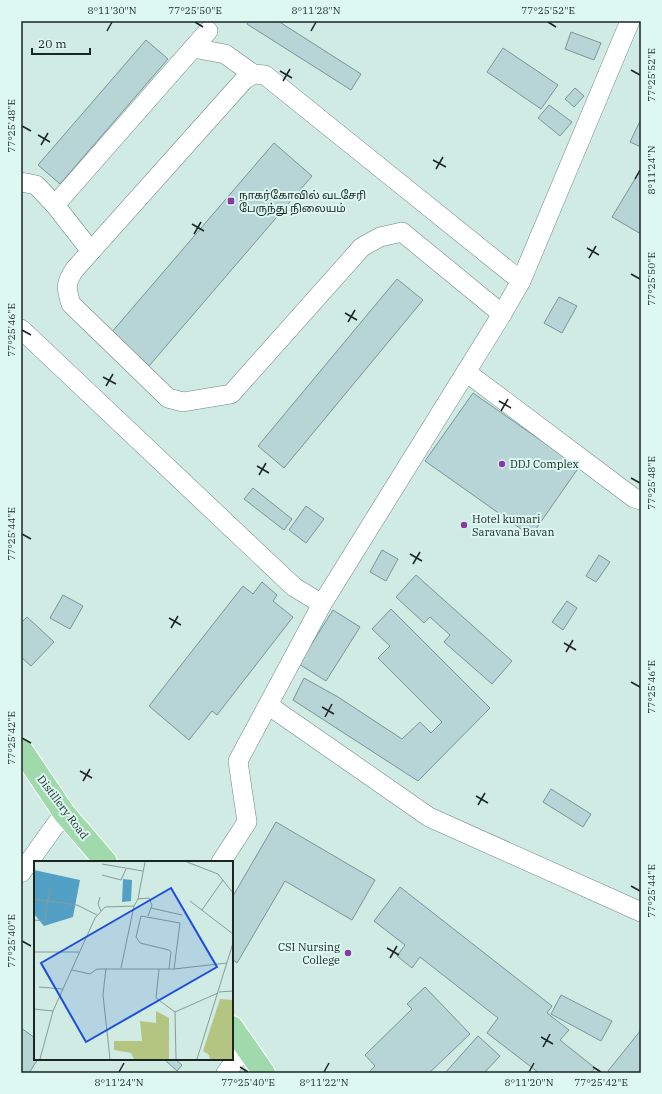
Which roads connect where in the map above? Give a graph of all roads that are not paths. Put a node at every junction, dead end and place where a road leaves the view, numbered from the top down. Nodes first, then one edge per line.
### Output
1 (630, 21) edge
2 (208, 31) dead end
3 (193, 48) junction
4 (253, 74) junction
5 (21, 182) edge
6 (55, 205) junction
7 (91, 250) junction
8 (521, 281) junction
9 (502, 314) junction
10 (21, 329) edge
11 (466, 372) junction
12 (641, 500) edge
13 (322, 604) junction
14 (268, 705) junction
15 (21, 749) edge
16 (64, 813) junction
17 (105, 861) edge
18 (222, 861) edge
19 (21, 873) edge
20 (641, 912) edge
21 (233, 1028) edge
22 (246, 1046) junction
23 (226, 1073) edge
24 (264, 1073) edge

1 - 8 street
2 - 3 street
3 - 4 street
3 - 6 street
4 - 7 street
4 - 8 street
5 - 6 street
6 - 7 street
7 - 9 street
8 - 9 street
9 - 11 street
10 - 13 street
11 - 12 street
11 - 13 street
13 - 14 street
14 - 18 street
14 - 20 street
15 - 16 main road, Distillery Road
16 - 17 main road, Distillery Road
16 - 19 street
21 - 22 main road
22 - 23 street
22 - 24 main road

